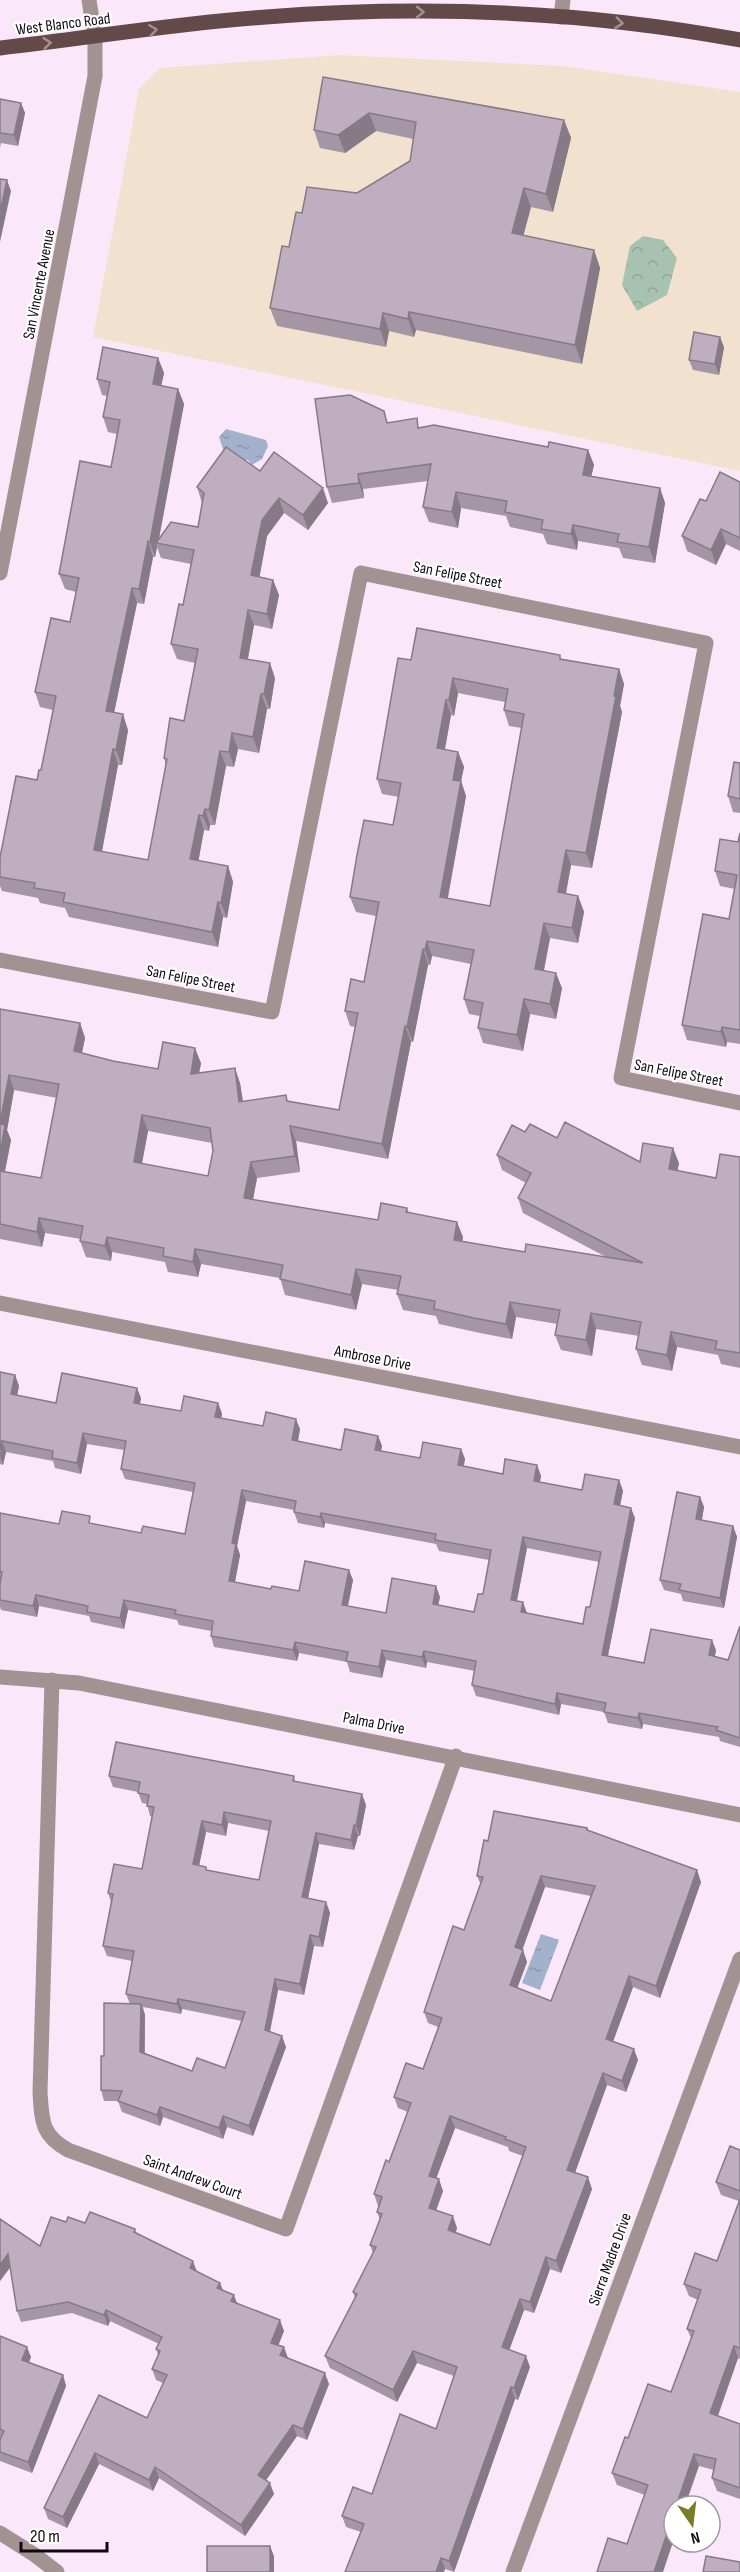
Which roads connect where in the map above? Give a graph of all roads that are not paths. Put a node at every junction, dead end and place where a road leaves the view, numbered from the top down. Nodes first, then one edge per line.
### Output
1 (89, 0) edge
2 (563, 0) edge
3 (561, 16) junction
4 (95, 38) junction
5 (740, 40) edge
6 (0, 48) edge
7 (0, 568) edge
8 (0, 960) edge
9 (740, 1102) edge
10 (0, 1303) edge
11 (740, 1447) edge
12 (0, 1677) edge
13 (52, 1680) junction
14 (456, 1756) junction
15 (740, 1815) edge
16 (740, 1959) edge
17 (0, 2533) edge
18 (57, 2572) edge
19 (513, 2572) edge

1 - 4 street, San Vincente Avenue
2 - 3 street
4 -> 3 main road, West Blanco Road
3 -> 5 main road, West Blanco Road
6 -> 4 main road, West Blanco Road
4 - 7 street, San Vincente Avenue
8 - 9 street, San Felipe Street
10 - 11 street, Ambrose Drive
12 - 13 street, Palma Drive
13 - 14 street, Palma Drive
13 - 14 street, Saint Andrew Court
14 - 15 street, Palma Drive
16 - 19 street, Sierra Madre Drive
17 - 18 street

